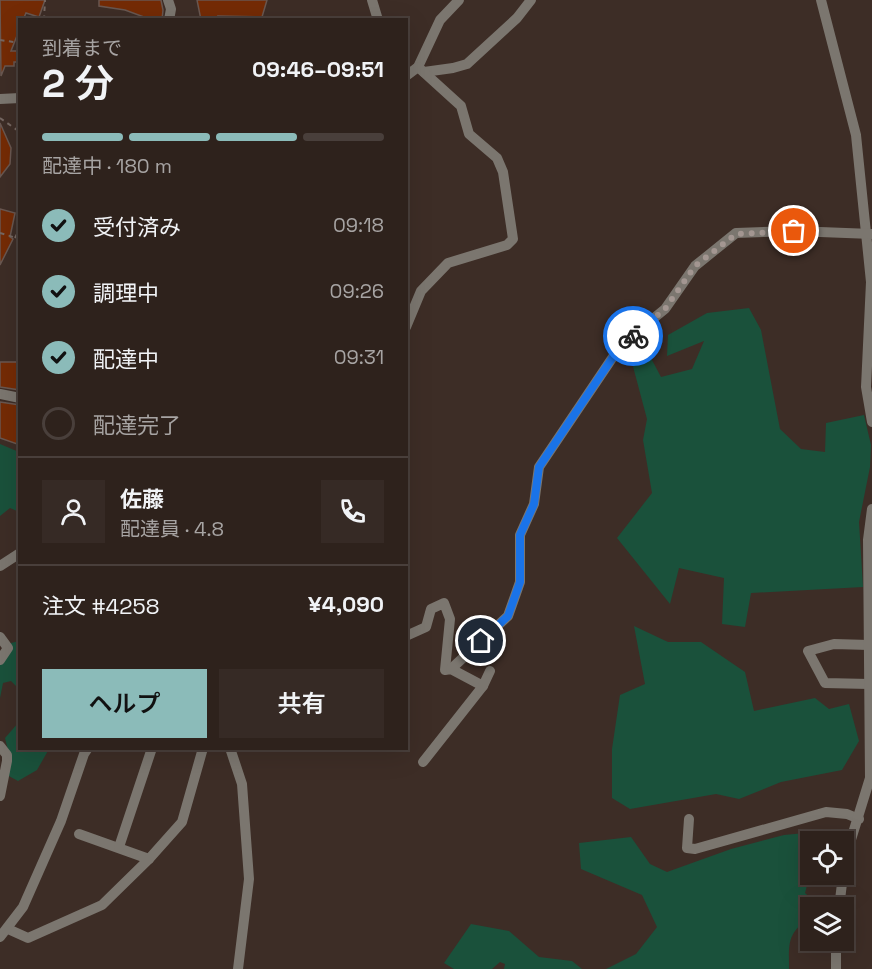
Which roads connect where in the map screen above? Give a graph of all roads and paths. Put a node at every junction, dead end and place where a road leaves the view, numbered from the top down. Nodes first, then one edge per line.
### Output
1 (45, 0) edge
2 (168, 0) edge
3 (372, 0) edge
4 (459, 0) edge
5 (531, 0) edge
6 (821, 0) edge
7 (44, 18) edge
8 (169, 18) edge
9 (377, 18) edge
10 (0, 40) edge
11 (18, 43) edge
12 (421, 70) junction
13 (408, 75) edge
14 (18, 98) edge
15 (0, 99) edge
16 (0, 118) edge
17 (18, 131) edge
18 (18, 232) edge
19 (0, 233) edge
20 (870, 233) edge
21 (15, 238) junction
22 (18, 239) edge
23 (408, 322) edge
24 (0, 394) edge
25 (18, 398) edge
26 (872, 422) edge
27 (872, 509) edge
28 (18, 553) edge
29 (0, 566) edge
30 (408, 635) edge
31 (0, 638) edge
32 (869, 645) junction
33 (0, 660) edge
34 (451, 669) junction
35 (490, 671) dead end
36 (869, 684) junction
37 (483, 686) junction
38 (0, 746) edge
39 (87, 750) edge
40 (151, 750) edge
41 (202, 750) edge
42 (231, 750) edge
43 (423, 762) dead end
44 (0, 795) edge
45 (689, 819) dead end
46 (859, 819) junction
47 (79, 834) dead end
48 (119, 847) junction
49 (149, 860) junction
50 (840, 897) edge
51 (4, 933) edge
52 (836, 951) edge
53 (238, 969) edge
54 (836, 969) edge

1 - 7 path
2 - 8 street
3 - 9 street
4 - 12 street
5 - 12 street
6 - 20 street
10 - 11 path
12 - 13 street
12 - 23 street
14 - 15 street
16 - 17 path
18 - 21 path
19 - 21 path
20 - 26 street
20 - 34 street
21 - 22 path
24 - 25 street
27 - 32 street
28 - 29 street
30 - 34 street
31 - 33 street
32 - 36 street
32 - 36 street
34 - 37 street
35 - 37 street
36 - 46 street
37 - 43 street
38 - 44 street
39 - 51 street
40 - 48 street
41 - 49 street
42 - 53 street
45 - 46 street
46 - 50 street
47 - 48 street
48 - 49 street
49 - 51 street
52 - 54 street

